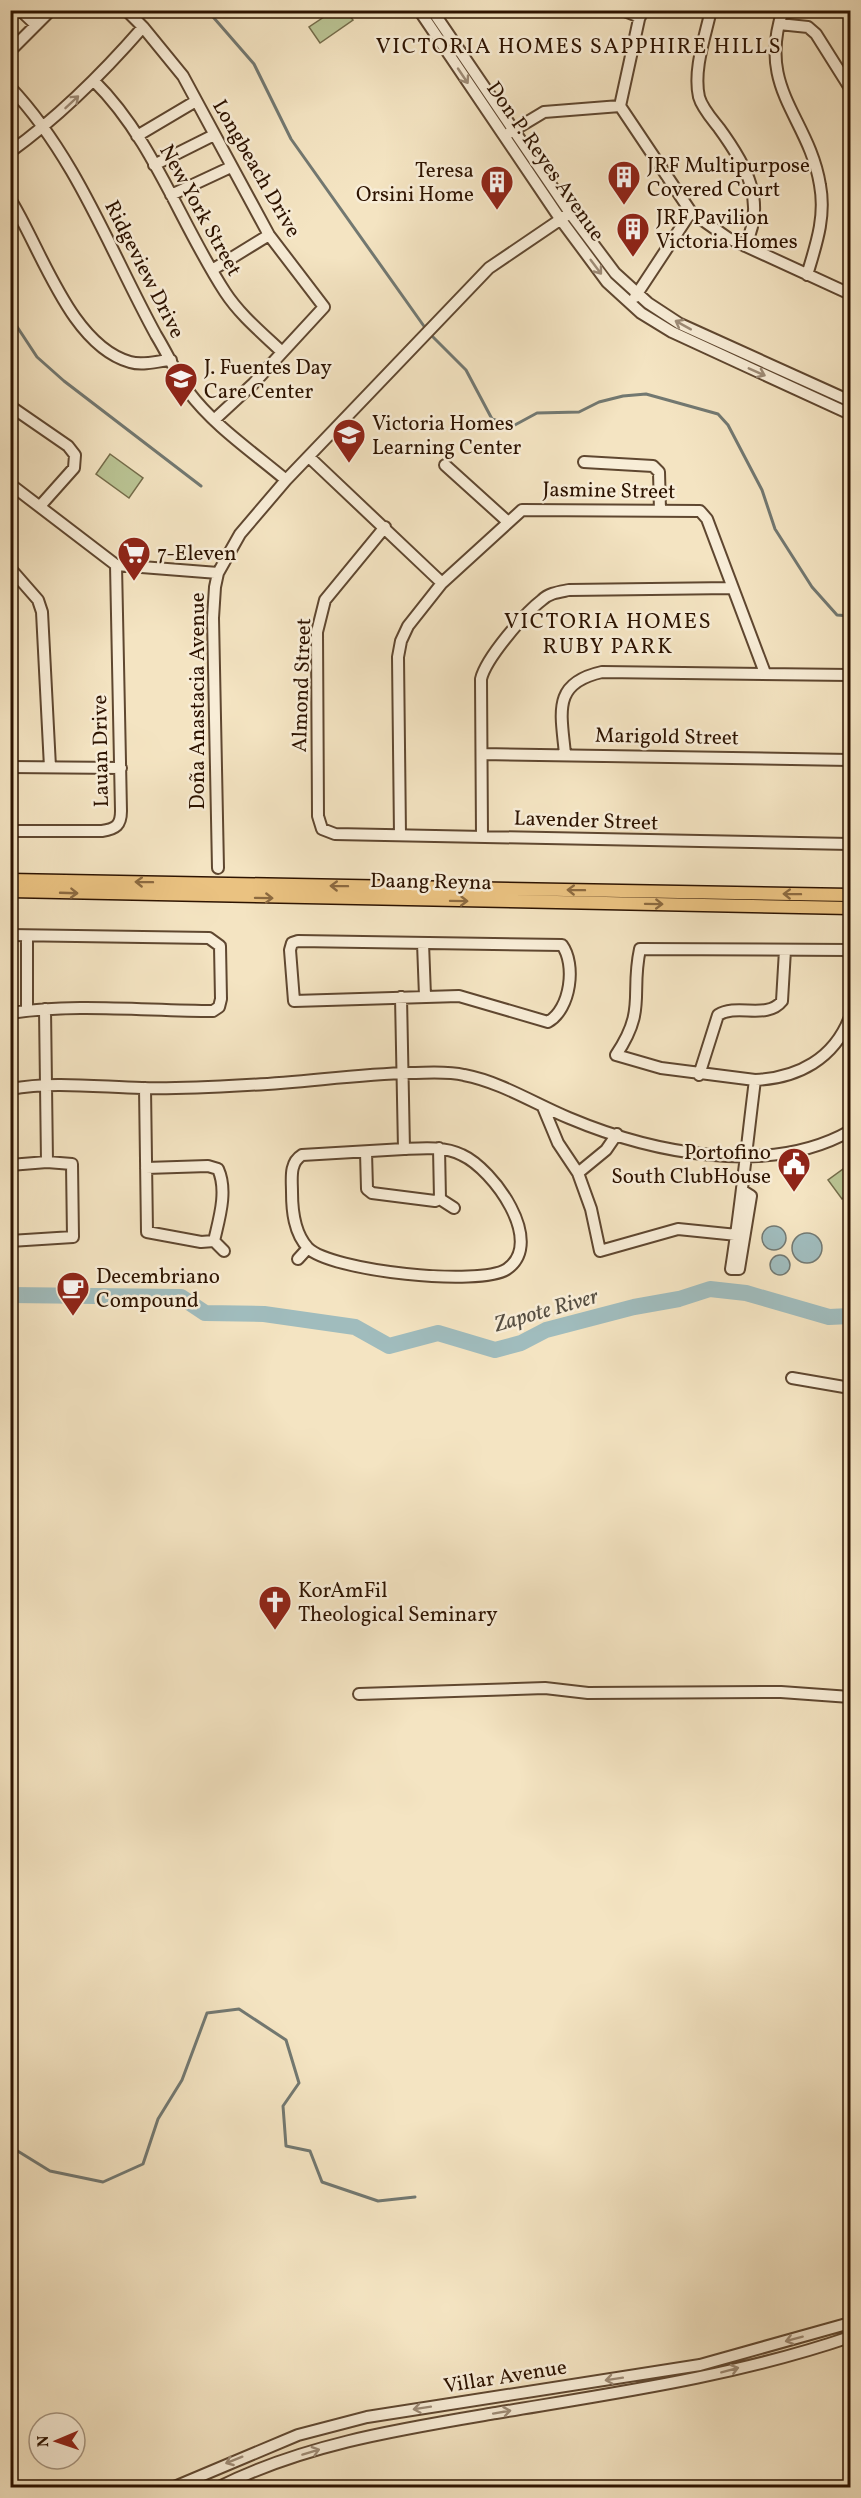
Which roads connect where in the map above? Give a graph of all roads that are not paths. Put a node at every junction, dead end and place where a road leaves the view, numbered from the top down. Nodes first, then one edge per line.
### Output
1 (20, 10) edge
2 (51, 10) edge
3 (126, 10) edge
4 (418, 10) edge
5 (432, 10) edge
6 (622, 10) edge
7 (711, 10) edge
8 (783, 10) edge
9 (640, 14) edge
10 (779, 24) junction
11 (36, 26) junction
12 (143, 27) junction
13 (445, 40) junction
14 (10, 51) edge
15 (94, 81) junction
16 (10, 87) edge
17 (850, 88) edge
18 (196, 101) junction
19 (620, 106) junction
20 (45, 127) junction
21 (509, 133) junction
22 (214, 135) junction
23 (137, 136) junction
24 (10, 152) edge
25 (154, 165) junction
26 (231, 167) junction
27 (171, 195) junction
28 (10, 199) edge
29 (691, 212) junction
30 (570, 213) junction
31 (561, 220) junction
32 (269, 235) junction
33 (744, 246) junction
34 (212, 270) junction
35 (807, 275) junction
36 (638, 294) junction
37 (850, 294) edge
38 (631, 304) junction
39 (282, 352) junction
40 (171, 360) junction
41 (850, 401) edge
42 (10, 406) edge
43 (850, 414) edge
44 (214, 420) junction
45 (309, 457) junction
46 (584, 462) dead end
47 (445, 465) dead end
48 (286, 480) junction
49 (10, 484) edge
50 (41, 505) junction
51 (660, 510) junction
52 (507, 521) junction
53 (385, 527) junction
54 (116, 565) junction
55 (10, 568) edge
56 (218, 573) junction
57 (442, 583) junction
58 (732, 588) junction
59 (765, 673) junction
60 (850, 675) edge
61 (482, 754) junction
62 (564, 754) junction
63 (850, 760) edge
64 (10, 767) edge
65 (50, 767) junction
66 (121, 768) junction
67 (322, 829) joint
68 (10, 831) edge
69 (400, 834) junction
70 (482, 836) junction
71 (850, 844) edge
72 (218, 867) dead end
73 (10, 880) edge
74 (223, 890) junction
75 (10, 891) edge
76 (850, 895) edge
77 (850, 908) edge
78 (10, 935) edge
79 (27, 936) junction
80 (423, 943) junction
81 (785, 950) junction
82 (850, 957) edge
83 (425, 996) junction
84 (401, 997) junction
85 (45, 1009) junction
86 (27, 1010) junction
87 (10, 1012) edge
88 (850, 1017) edge
89 (401, 1073) junction
90 (699, 1075) junction
91 (755, 1080) junction
92 (46, 1085) junction
93 (145, 1088) junction
94 (10, 1089) edge
95 (543, 1107) junction
96 (850, 1131) edge
97 (618, 1134) junction
98 (439, 1148) junction
99 (404, 1149) junction
100 (366, 1152) junction
101 (747, 1156) junction
102 (47, 1162) junction
103 (10, 1165) edge
104 (146, 1168) junction
105 (578, 1173) junction
106 (743, 1191) junction
107 (440, 1199) junction
108 (454, 1208) dead end
109 (737, 1235) junction
110 (10, 1241) edge
111 (214, 1241) junction
112 (308, 1248) junction
113 (224, 1251) dead end
114 (298, 1258) dead end
115 (792, 1378) dead end
116 (850, 1388) edge
117 (358, 1694) dead end
118 (850, 1696) edge
119 (850, 2323) edge
120 (850, 2337) edge
121 (172, 2487) edge
122 (217, 2487) edge

1 - 11 street
2 - 11 street
3 - 12 street, Longbeach Drive
4 - 13 street, Don P. Reyes Avenue
5 - 13 street, Don P. Reyes Avenue
6 - 9 street
7 - 33 street
8 - 10 street
9 - 19 street
10 - 17 street
10 - 35 street
11 - 14 street
12 - 15 street
12 - 18 street, Longbeach Drive
13 - 21 street, Don P. Reyes Avenue
20 -> 15 street
15 - 23 street, New York Street
16 - 20 street, Ridgeview Drive
18 - 22 street, Longbeach Drive
18 - 23 street
19 - 21 street
19 - 29 street
20 - 24 street
20 - 40 street, Ridgeview Drive
21 - 30 street, Don P. Reyes Avenue
21 - 31 street, Don P. Reyes Avenue
22 - 25 street
22 - 26 street, Longbeach Drive
23 - 25 street, New York Street
25 - 27 street, New York Street
26 - 27 street
26 - 32 street, Longbeach Drive
27 - 34 street, New York Street
28 - 40 street
29 - 33 street
29 - 36 street
30 - 31 street, Doña Anastacia Avenue
30 - 36 street, Don P. Reyes Avenue
31 -> 38 street, Don P. Reyes Avenue
31 - 45 street, Doña Anastacia Avenue
32 - 34 street
32 - 39 street, Longbeach Drive
33 - 35 street
34 - 39 street, New York Street
35 - 37 street
36 - 38 street
41 -> 36 street, Don P. Reyes Avenue
38 -> 43 street, Don P. Reyes Avenue
39 - 44 street, Longbeach Drive
40 - 44 street, Ridgeview Drive
42 - 50 street
44 - 48 street, Ridgeview Drive
45 - 48 street, Doña Anastacia Avenue
45 - 53 street
46 - 51 street
47 - 52 street
48 - 56 street, Doña Anastacia Avenue
49 - 50 street
50 - 54 street
51 - 52 street, Jasmine Street
51 - 58 street, Jasmine Street
52 - 57 street, Jasmine Street
53 - 57 street
53 - 67 street, Almond Street
54 - 56 street
54 - 66 street, Lauan Drive
55 - 65 street
56 - 72 street, Doña Anastacia Avenue
57 - 69 street, Jasmine Street
58 - 59 street, Jasmine Street
58 - 61 street
59 - 60 street
59 - 62 street
61 - 62 street, Marigold Street
61 - 70 street
62 - 63 street, Marigold Street
64 - 65 street
65 - 66 street
66 - 68 street, Lauan Drive
67 - 69 street, Lavender Street
69 - 70 street, Lavender Street
70 - 71 street, Lavender Street
74 -> 73 main road, Daang Reyna
75 -> 74 main road, Daang Reyna
76 -> 74 main road, Daang Reyna
74 -> 77 main road, Daang Reyna
78 - 79 street
79 - 85 street
79 - 86 street
80 - 83 street
80 - 83 street
80 - 84 street
81 - 82 street
81 - 90 street
81 - 90 street
83 - 84 street
84 - 89 street
85 - 86 street
85 - 92 street
86 - 87 street
88 - 91 street
89 - 93 street
89 - 95 street
89 - 99 street
90 - 91 street
91 - 101 street
92 - 93 street
92 - 94 street
92 - 102 street
93 - 104 street
95 - 97 street
95 - 105 street
96 - 101 street
97 - 101 street
97 - 105 street
98 - 99 street
98 - 107 street
98 - 112 street
99 - 100 street
100 - 107 street
100 - 112 street
101 - 106 street
102 - 103 street
102 - 110 street
104 - 111 street
104 - 111 street
105 - 109 street
106 - 109 street
106 - 109 street
107 - 108 street
111 - 113 street
112 - 114 street
115 - 116 street
117 - 118 street
119 -> 121 street, Villar Avenue
122 -> 120 street, Villar Avenue

